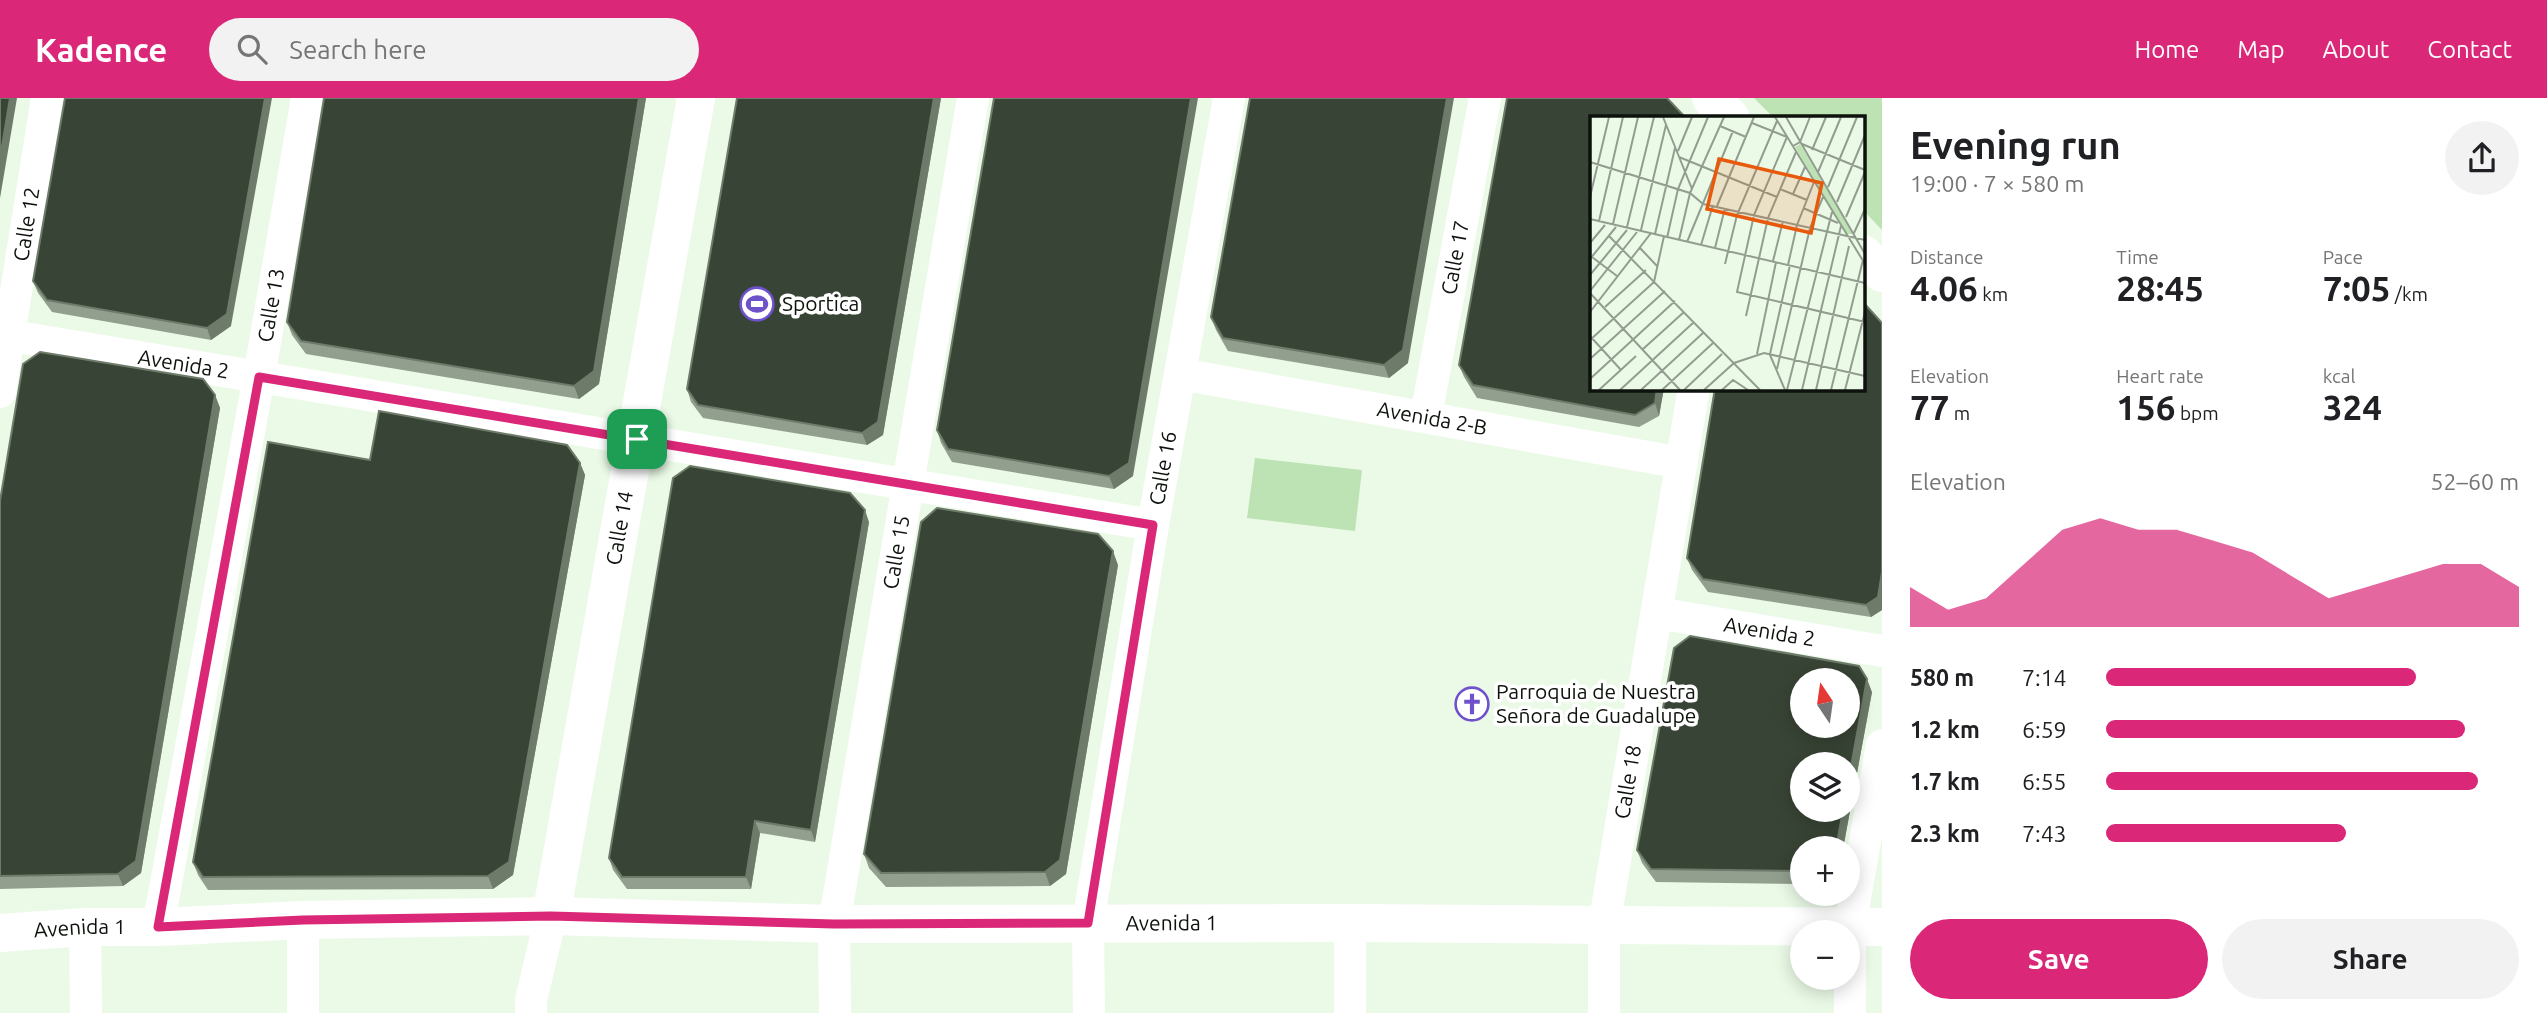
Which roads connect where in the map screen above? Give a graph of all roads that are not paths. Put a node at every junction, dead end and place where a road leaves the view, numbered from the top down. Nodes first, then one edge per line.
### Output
1 (47, 98) edge
2 (307, 98) edge
3 (696, 98) edge
4 (973, 98) edge
5 (1228, 98) edge
6 (1485, 98) edge
7 (1711, 98) edge
8 (1729, 116) edge
9 (1864, 255) edge
10 (1882, 274) edge
11 (5, 335) edge
12 (1180, 374) junction
13 (259, 377) junction
14 (1694, 390) edge
15 (0, 392) edge
16 (1426, 416) junction
17 (637, 439) junction
18 (1682, 463) junction
19 (907, 484) junction
20 (1153, 525) junction
21 (1657, 613) junction
22 (1882, 651) edge
23 (1882, 745) edge
24 (551, 916) junction
25 (303, 920) junction
26 (1088, 923) junction
27 (1350, 923) junction
28 (834, 924) junction
29 (1604, 926) junction
30 (85, 927) junction
31 (158, 927) junction
32 (1866, 927) edge
33 (0, 933) edge
34 (86, 1013) edge
35 (303, 1013) edge
36 (531, 1013) edge
37 (835, 1013) edge
38 (1089, 1013) edge
39 (1350, 1013) edge
40 (1604, 1013) edge
41 (1850, 1013) edge

1 - 11 street, Calle 12
2 - 13 street, Calle 13
3 - 17 street, Calle 14
4 - 19 street, Calle 15
5 - 12 street, Calle 16
6 - 16 street, Calle 17
7 - 8 street
9 - 10 street
11 - 13 street, Avenida 2
11 - 15 street, Calle 12
12 - 16 street, Avenida 2-B
12 - 20 street, Calle 16
13 - 17 street, Avenida 2
13 - 31 street, Calle 13
14 - 18 street, Calle 18
16 - 18 street, Avenida 2-B
17 - 19 street, Avenida 2
17 - 24 street, Calle 14
18 - 21 street, Calle 18
19 - 20 street, Avenida 2
19 - 28 street, Calle 15
20 - 26 street, Calle 16
21 - 22 street, Avenida 2
21 - 29 street, Calle 18
23 - 32 street
24 - 25 street, Avenida 1
24 - 28 street, Avenida 1
24 - 36 street
25 - 31 street, Avenida 1
25 - 35 street
26 - 27 street, Avenida 1
26 - 28 street, Avenida 1
26 - 38 street, Calle 16
27 - 29 street, Avenida 1
27 - 39 street
28 - 37 street, Calle 15
29 - 32 street, Avenida 1
29 - 40 street, Calle 18
30 - 31 street, Avenida 1
30 - 33 street, Avenida 1
30 - 34 street
32 - 41 street

